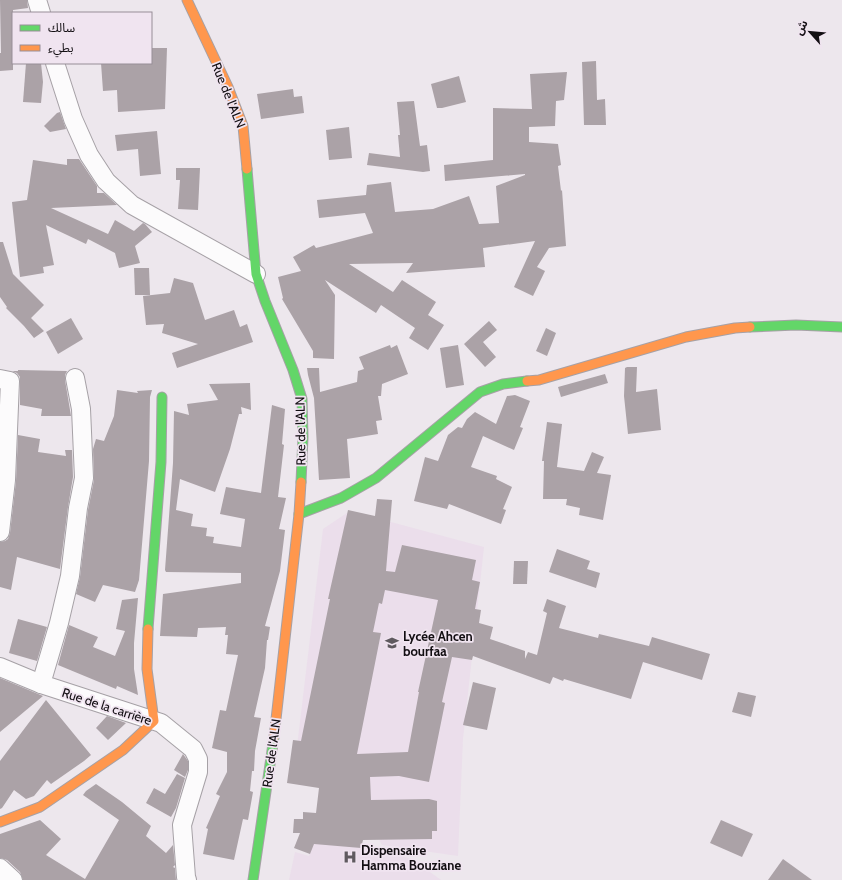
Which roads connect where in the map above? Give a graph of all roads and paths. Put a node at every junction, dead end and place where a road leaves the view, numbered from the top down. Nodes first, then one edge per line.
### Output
1 (37, 0) edge
2 (187, 0) edge
3 (41, 12) edge
4 (55, 64) edge
5 (256, 274) junction
6 (842, 327) edge
7 (0, 378) edge
8 (75, 378) dead end
9 (162, 397) dead end
10 (299, 514) junction
11 (0, 532) edge
12 (0, 667) edge
13 (41, 684) junction
14 (154, 721) junction
15 (0, 822) edge
16 (0, 868) edge
17 (13, 880) edge
18 (188, 880) edge
19 (253, 880) edge

1 - 3 street
2 - 5 street, Rue de l'ALN
4 - 5 street
5 - 10 street, Rue de l'ALN
6 - 10 street
7 - 11 street
8 - 13 street
9 - 14 street
10 - 19 street, Rue de l'ALN
12 - 13 street, Rue de la carrière
13 - 14 street, Rue de la carrière
14 - 15 street
14 - 18 street, Rue de la carrière
16 - 17 street

